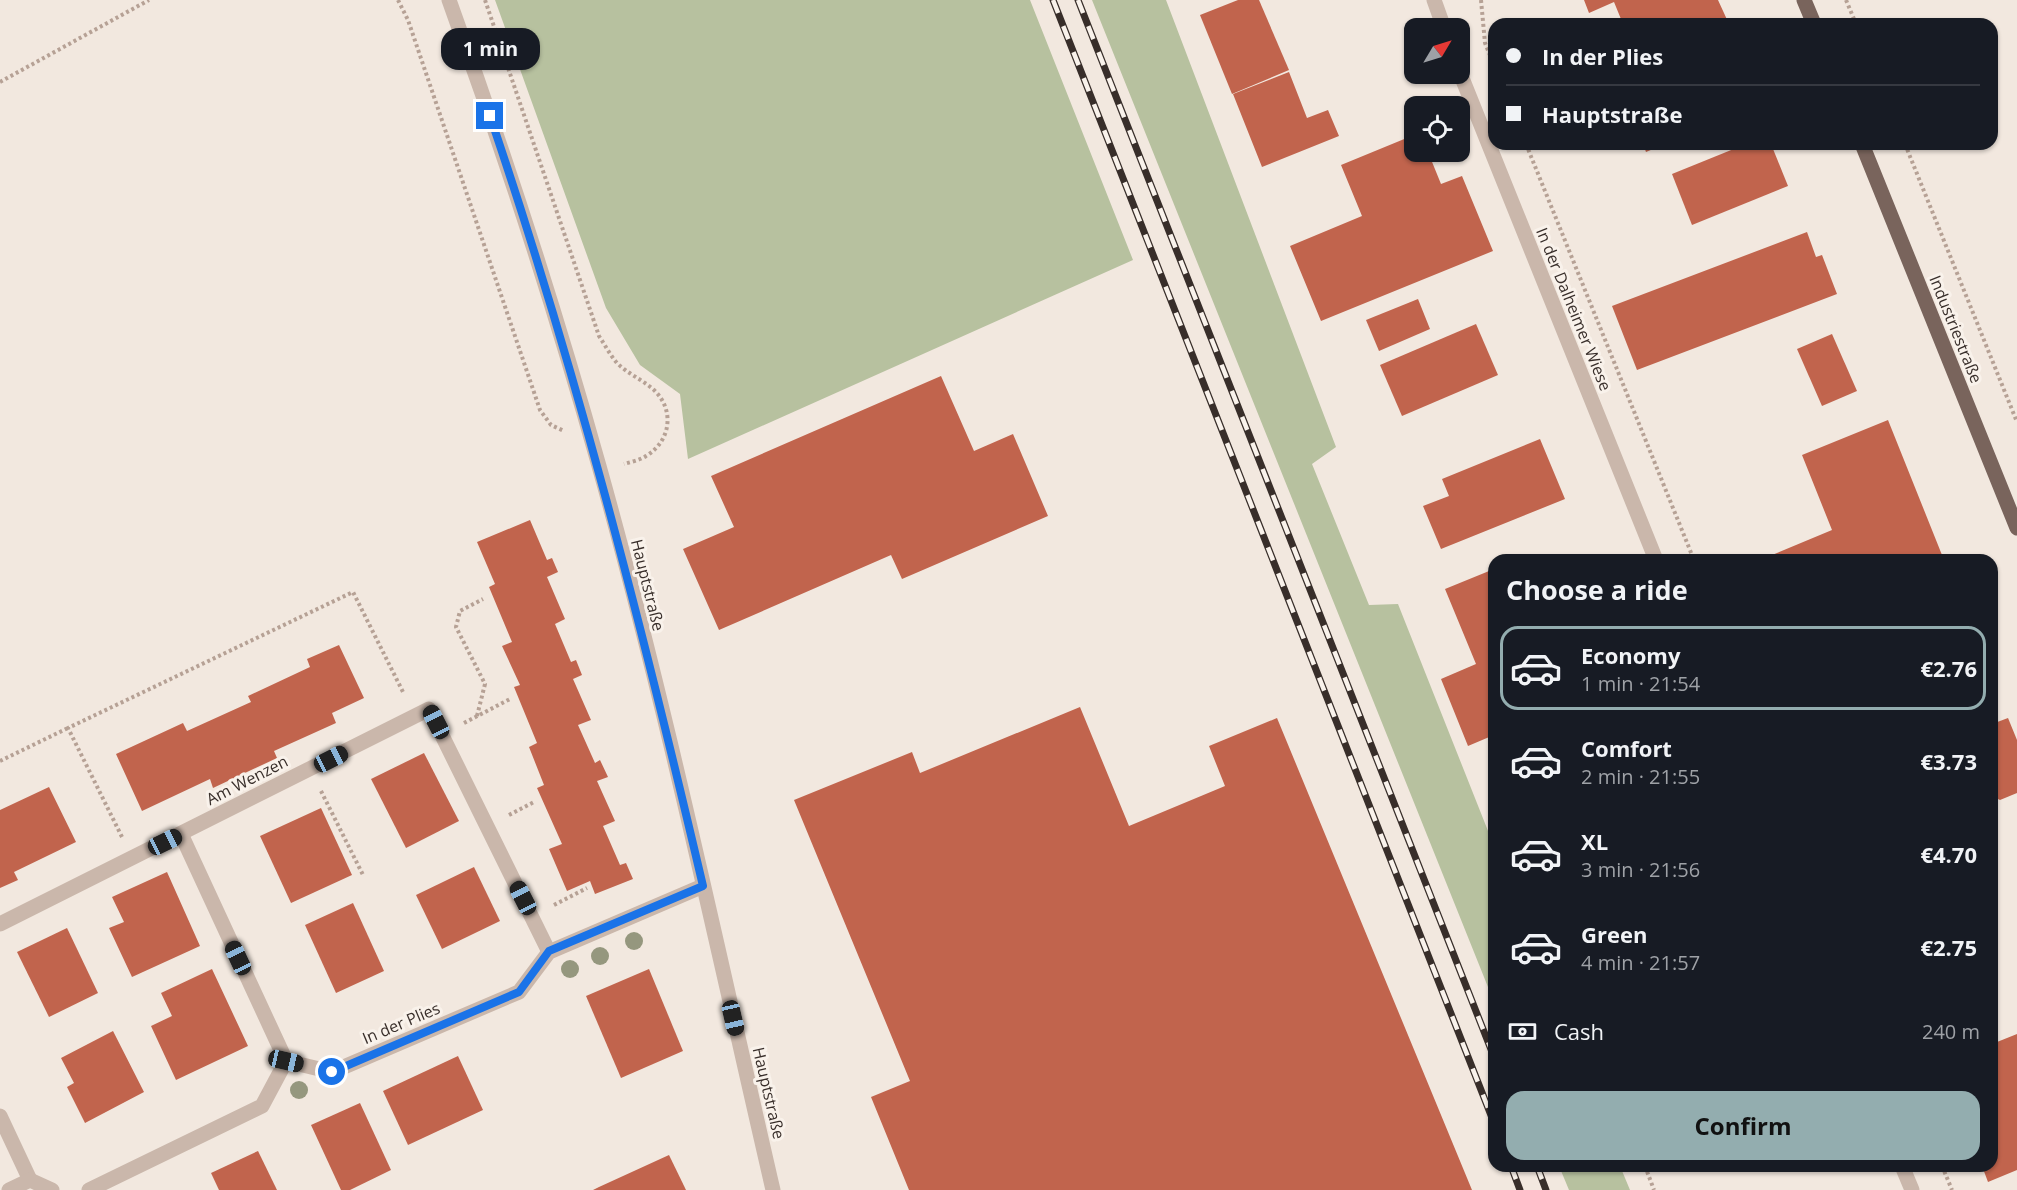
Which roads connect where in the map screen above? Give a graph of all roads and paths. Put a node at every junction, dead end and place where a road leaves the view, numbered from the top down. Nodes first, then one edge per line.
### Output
1 (149, 0) edge
2 (398, 0) edge
3 (449, 0) edge
4 (485, 0) edge
5 (1434, 0) edge
6 (1480, 0) edge
7 (1804, 0) edge
8 (1846, 0) edge
9 (1440, 18) edge
10 (1812, 18) edge
11 (1854, 18) edge
12 (1488, 50) edge
13 (0, 82) edge
14 (1464, 84) edge
15 (1488, 143) edge
16 (1491, 150) edge
17 (1528, 150) edge
18 (1864, 150) edge
19 (1907, 150) edge
20 (2017, 422) edge
21 (587, 424) junction
22 (600, 470) junction
23 (2017, 528) edge
24 (1654, 554) edge
25 (1692, 554) edge
26 (483, 599) dead end
27 (510, 699) dead end
28 (477, 716) junction
29 (415, 717) junction
30 (68, 728) junction
31 (442, 734) junction
32 (0, 761) edge
33 (310, 769) junction
34 (181, 834) junction
35 (133, 858) junction
36 (363, 875) dead end
37 (703, 886) junction
38 (587, 888) dead end
39 (531, 916) junction
40 (0, 924) edge
41 (549, 951) junction
42 (286, 1061) junction
43 (0, 1116) edge
44 (1647, 1172) edge
45 (1904, 1172) edge
46 (1944, 1172) edge
47 (30, 1180) junction
48 (9, 1190) edge
49 (52, 1190) edge
50 (89, 1190) edge
51 (773, 1190) edge
52 (1654, 1190) edge
53 (1912, 1190) edge
54 (1952, 1190) edge

1 - 13 path
2 - 21 path
3 - 21 street, Hauptstraße
4 - 22 path
5 - 9 street
6 - 12 path
7 - 10 main road
8 - 11 path
14 - 15 street, In der Dalheimer Wiese
16 - 24 street, In der Dalheimer Wiese
17 - 25 path
18 - 23 main road, Industriestraße
19 - 20 path
21 - 22 street, Hauptstraße
22 - 37 street, Hauptstraße
26 - 28 path
27 - 28 path
28 - 31 path
29 - 30 path
29 - 31 street
29 - 33 street, Am Wenzen
30 - 32 path
30 - 35 path
31 - 39 street
33 - 34 street, Am Wenzen
33 - 36 path
34 - 35 street, Am Wenzen
34 - 42 street
35 - 40 street, Am Wenzen
37 - 41 street
37 - 51 street, Hauptstraße
38 - 39 path
39 - 41 street
41 - 42 street, In der Plies
42 - 50 street
43 - 47 street
44 - 52 path
45 - 53 street
46 - 54 path
47 - 48 street
47 - 49 street

